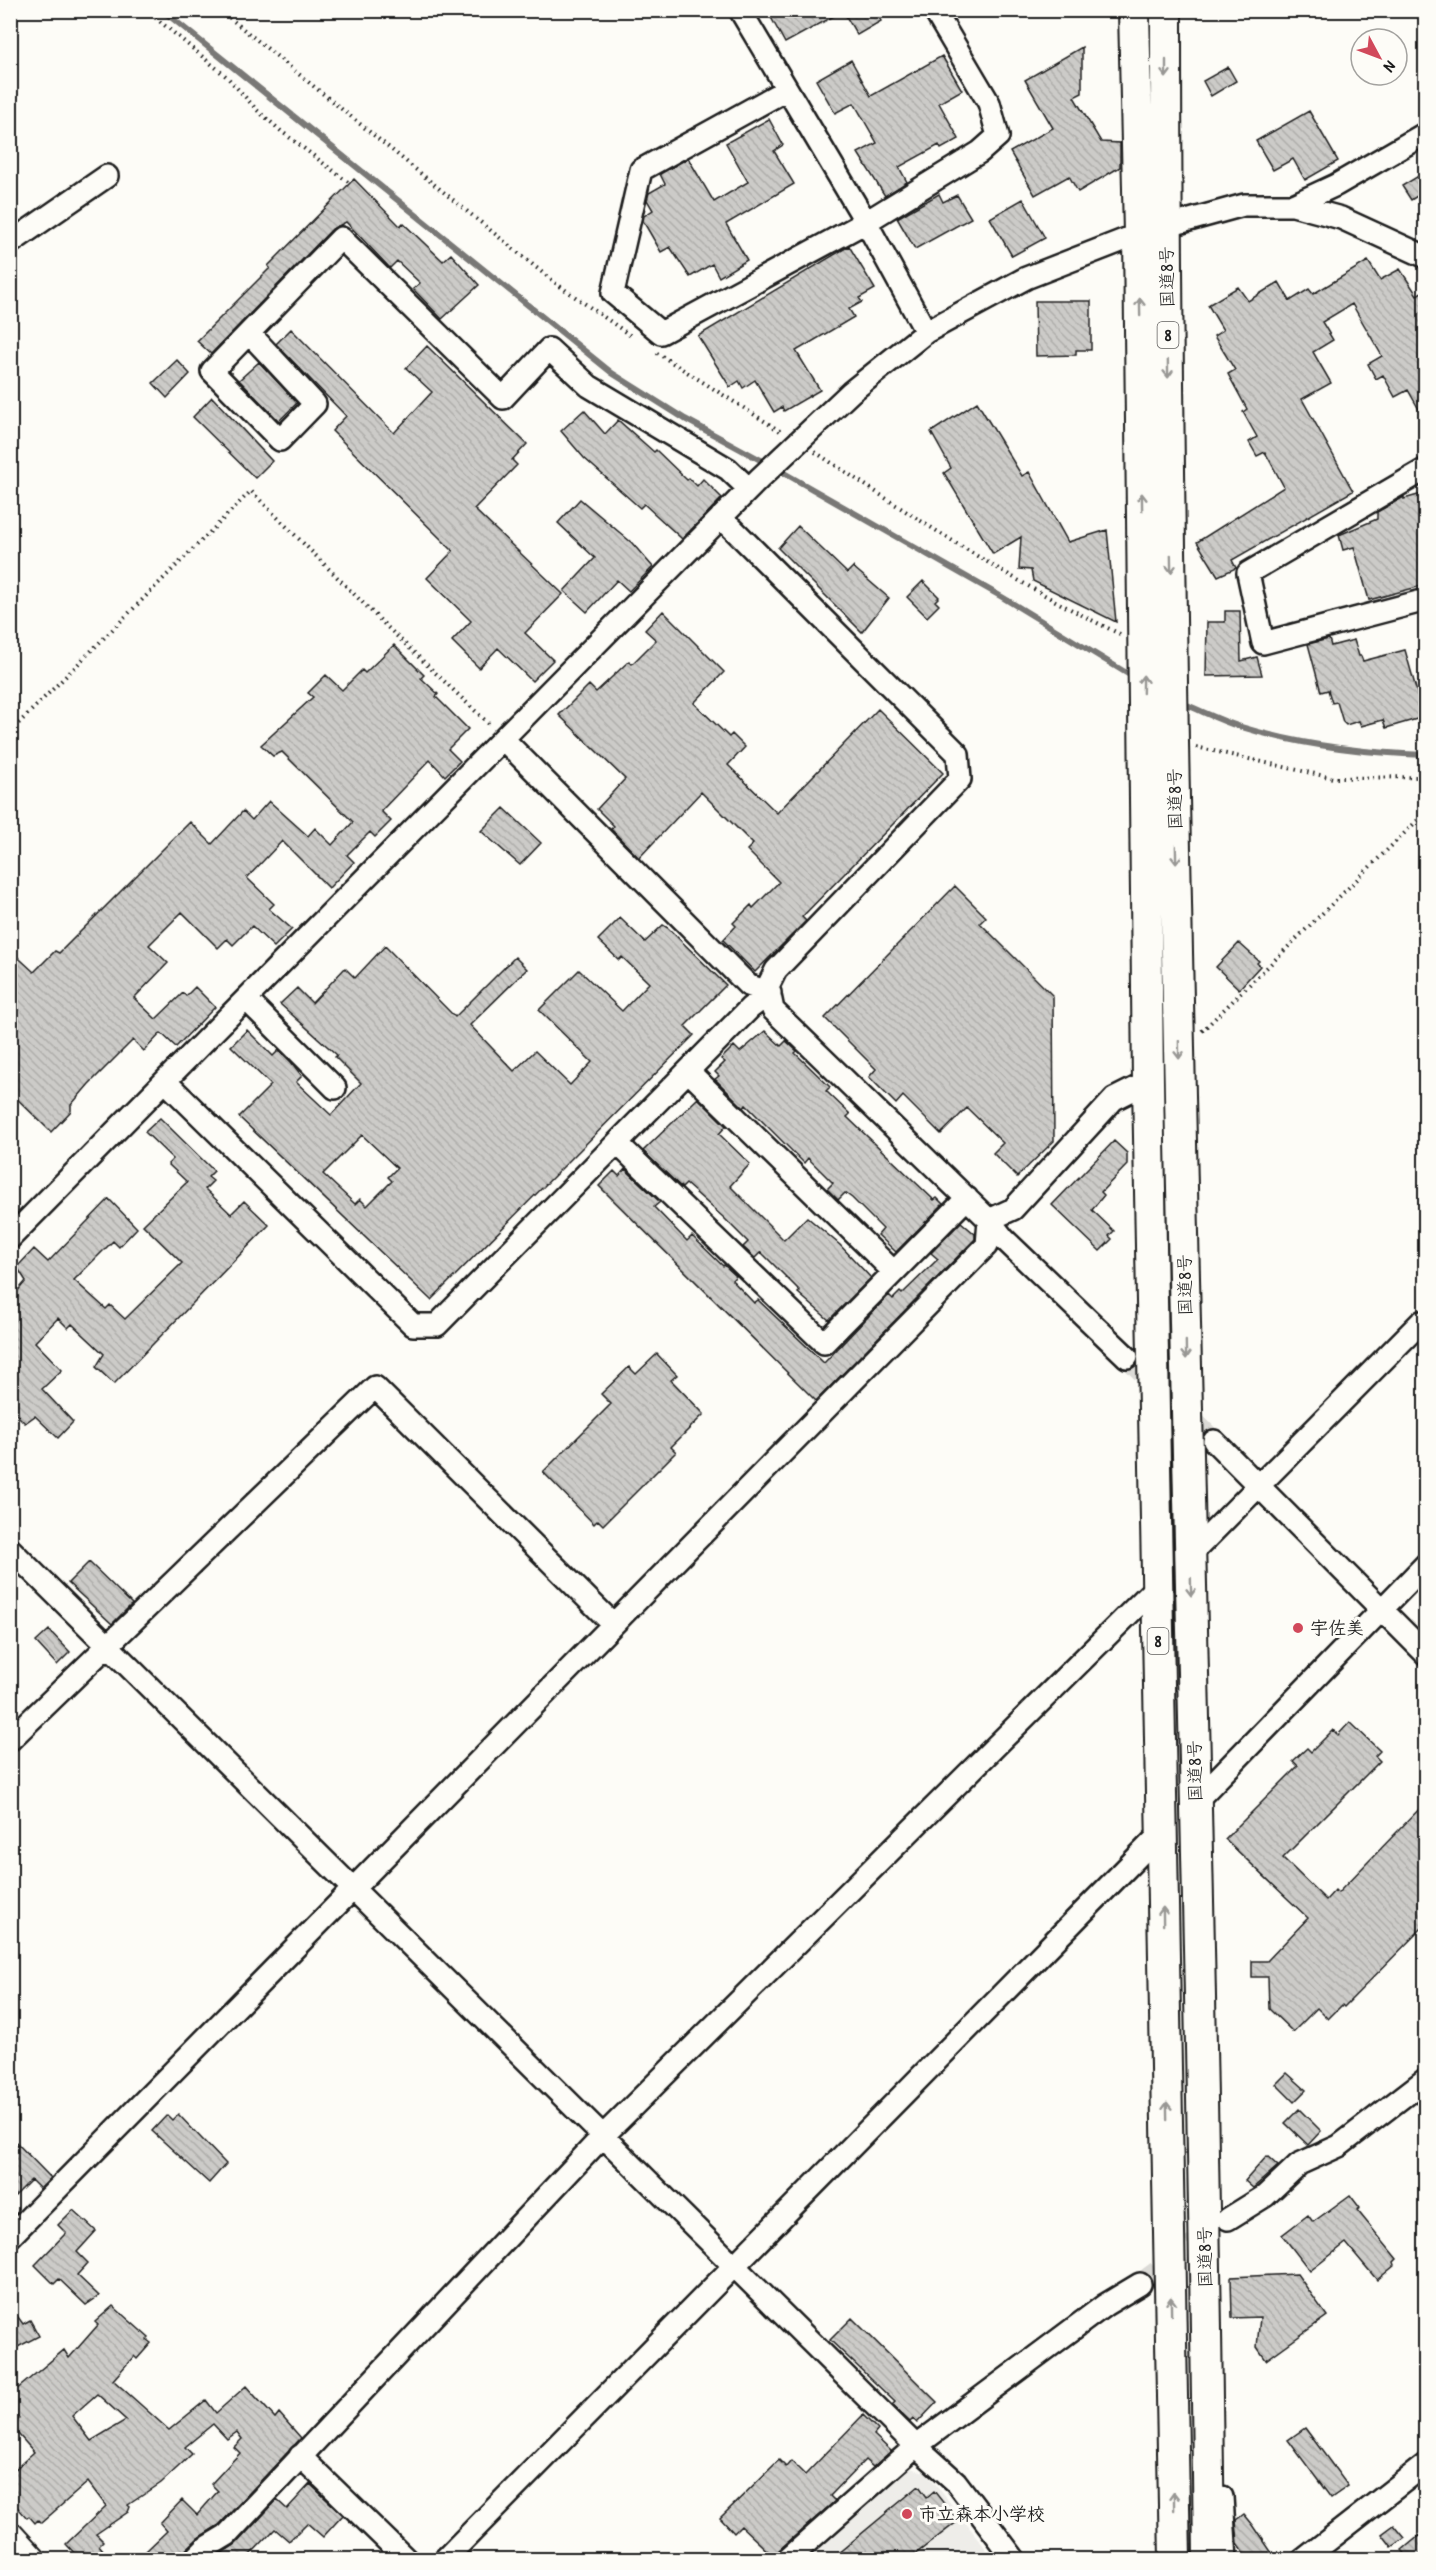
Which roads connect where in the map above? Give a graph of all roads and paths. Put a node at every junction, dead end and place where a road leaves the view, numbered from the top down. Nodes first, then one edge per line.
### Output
1 (146, 10) edge
2 (740, 10) edge
3 (918, 10) edge
4 (1134, 10) edge
5 (1166, 10) edge
6 (937, 16) edge
7 (786, 90) junction
8 (1425, 133) edge
9 (106, 176) dead end
10 (348, 182) dead end
11 (1293, 205) junction
12 (866, 222) junction
13 (1153, 231) junction
14 (10, 243) edge
15 (1425, 257) edge
16 (926, 332) junction
17 (249, 333) junction
18 (1425, 469) edge
19 (755, 484) junction
20 (721, 517) junction
21 (1425, 600) edge
22 (10, 732) edge
23 (1174, 738) junction
24 (503, 739) junction
25 (1425, 777) edge
26 (1425, 813) edge
27 (770, 993) junction
28 (246, 999) junction
29 (1179, 1053) junction
30 (688, 1071) junction
31 (165, 1081) junction
32 (1148, 1082) junction
33 (335, 1088) dead end
34 (617, 1143) junction
35 (967, 1198) junction
36 (989, 1220) junction
37 (12, 1234) edge
38 (894, 1272) junction
39 (1422, 1322) dead end
40 (1126, 1357) tunnel mouth
41 (1214, 1441) tunnel mouth
42 (1258, 1486) junction
43 (10, 1549) edge
44 (1191, 1554) junction
45 (1425, 1564) edge
46 (1157, 1586) junction
47 (1381, 1610) junction
48 (613, 1624) junction
49 (107, 1645) junction
50 (1425, 1654) edge
51 (10, 1740) edge
52 (1196, 1801) junction
53 (1162, 1832) junction
54 (353, 1889) junction
55 (1425, 2079) edge
56 (603, 2136) junction
57 (1228, 2219) tunnel mouth
58 (10, 2237) edge
59 (734, 2266) junction
60 (1140, 2284) tunnel mouth
61 (1207, 2351) junction
62 (916, 2446) junction
63 (300, 2456) junction
64 (1425, 2464) edge
65 (10, 2535) edge
66 (1172, 2554) edge
67 (33, 2559) edge
68 (194, 2559) edge
69 (407, 2559) edge
70 (444, 2559) edge
71 (787, 2559) edge
72 (1015, 2559) edge
73 (1209, 2559) edge
74 (1226, 2559) edge
75 (1303, 2559) edge

1 - 10 path
2 - 7 street
3 - 6 street
4 - 13 highway, 国道8号 / 8
5 -> 13 highway, 国道8号 / 8
6 - 12 street
7 - 12 street
7 - 12 street
8 - 11 street
9 - 14 street
11 - 13 street
11 - 15 street
12 - 16 street
13 - 16 street
13 -> 23 highway, 国道8号 / 8
32 -> 13 highway, 国道8号 / 8
16 - 19 street
17 - 17 street
17 - 19 street
18 - 21 street
19 - 20 street
20 - 24 street
20 - 27 street
22 - 24 path
23 - 25 path
23 -> 29 highway, 国道8号 / 8
24 - 27 street
24 - 28 street
26 - 29 path
27 - 30 street
27 - 35 street
28 - 31 street
28 - 33 street
29 -> 44 highway, 国道8号 / 8
30 - 34 street
30 - 38 street
31 - 34 street
31 - 37 street
32 - 36 street
32 - 46 highway, 国道8号 / 8
34 - 38 street
35 - 36 street
35 - 38 street
36 - 40 street
36 - 48 street
39 - 42 street
41 - 42 street
42 - 44 street
42 - 47 street
43 - 49 street
44 -> 52 highway, 国道8号 / 8
45 - 47 street
46 - 53 highway, 国道8号 / 8
46 - 56 street
47 - 50 street
47 - 52 street
48 - 49 street
48 - 54 street
49 - 51 street
49 - 54 street
52 - 61 highway, 国道8号 / 8
53 - 59 street
66 -> 53 highway, 国道8号 / 8
54 - 56 street
54 - 58 street
55 - 57 street
56 - 59 street
56 - 63 street
59 - 62 street
59 - 70 street
60 - 62 street
61 - 73 highway, 国道8号 / 8
61 - 74 street
62 - 71 street
62 - 72 street
63 - 68 street
63 - 69 street
64 - 75 street
65 - 67 main road

